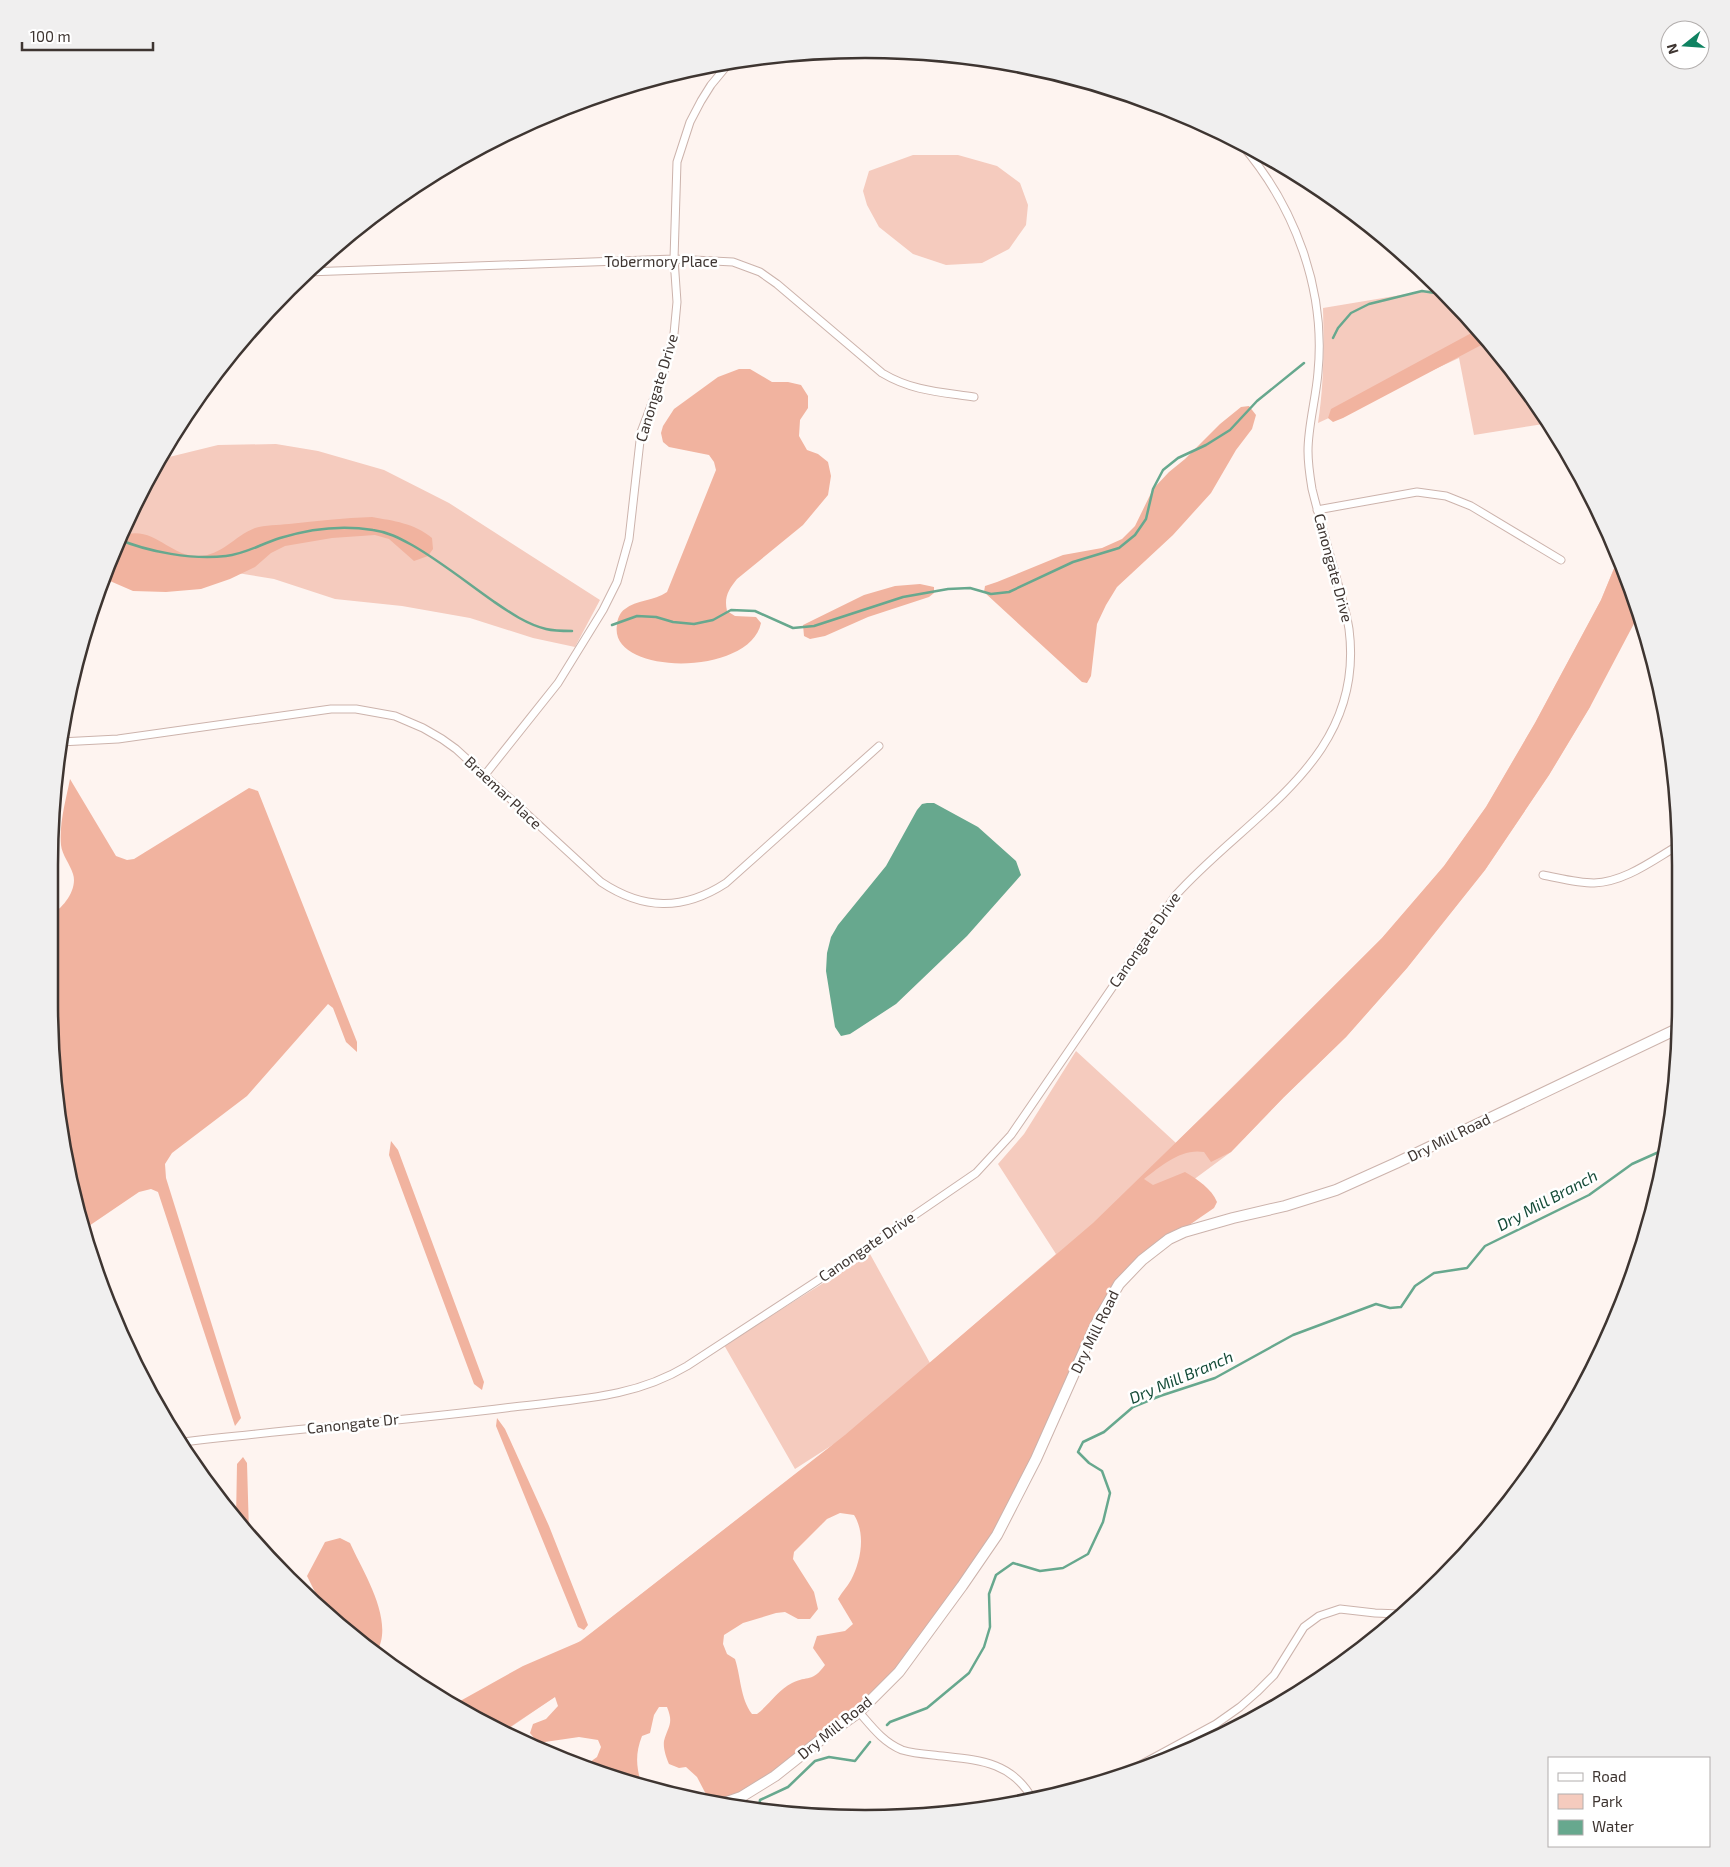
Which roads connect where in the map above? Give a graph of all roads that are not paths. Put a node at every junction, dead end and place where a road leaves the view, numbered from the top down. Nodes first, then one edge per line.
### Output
1 (723, 70) edge
2 (1250, 156) edge
3 (674, 259) junction
4 (318, 272) edge
5 (974, 397) dead end
6 (1317, 510) junction
7 (1561, 560) dead end
8 (67, 742) edge
9 (879, 746) dead end
10 (484, 776) junction
11 (1672, 849) edge
12 (1543, 875) dead end
13 (1671, 1031) edge
14 (524, 1405) joint
15 (188, 1441) edge
16 (1392, 1614) edge
17 (859, 1712) junction
18 (1166, 1751) edge
19 (1029, 1793) edge
20 (737, 1799) edge

1 - 3 street, Canongate Drive
2 - 6 street, Canongate Drive
3 - 4 street, Tobermory Place
3 - 5 street, Tobermory Place
3 - 10 street, Canongate Drive
6 - 7 street
6 - 14 street, Canongate Drive
8 - 10 street, Braemar Place
9 - 10 street, Braemar Place
11 - 12 street
13 - 17 street, Dry Mill Road
14 - 15 street, Canongate Dr
16 - 18 street
17 - 19 street
17 - 20 street, Dry Mill Road

